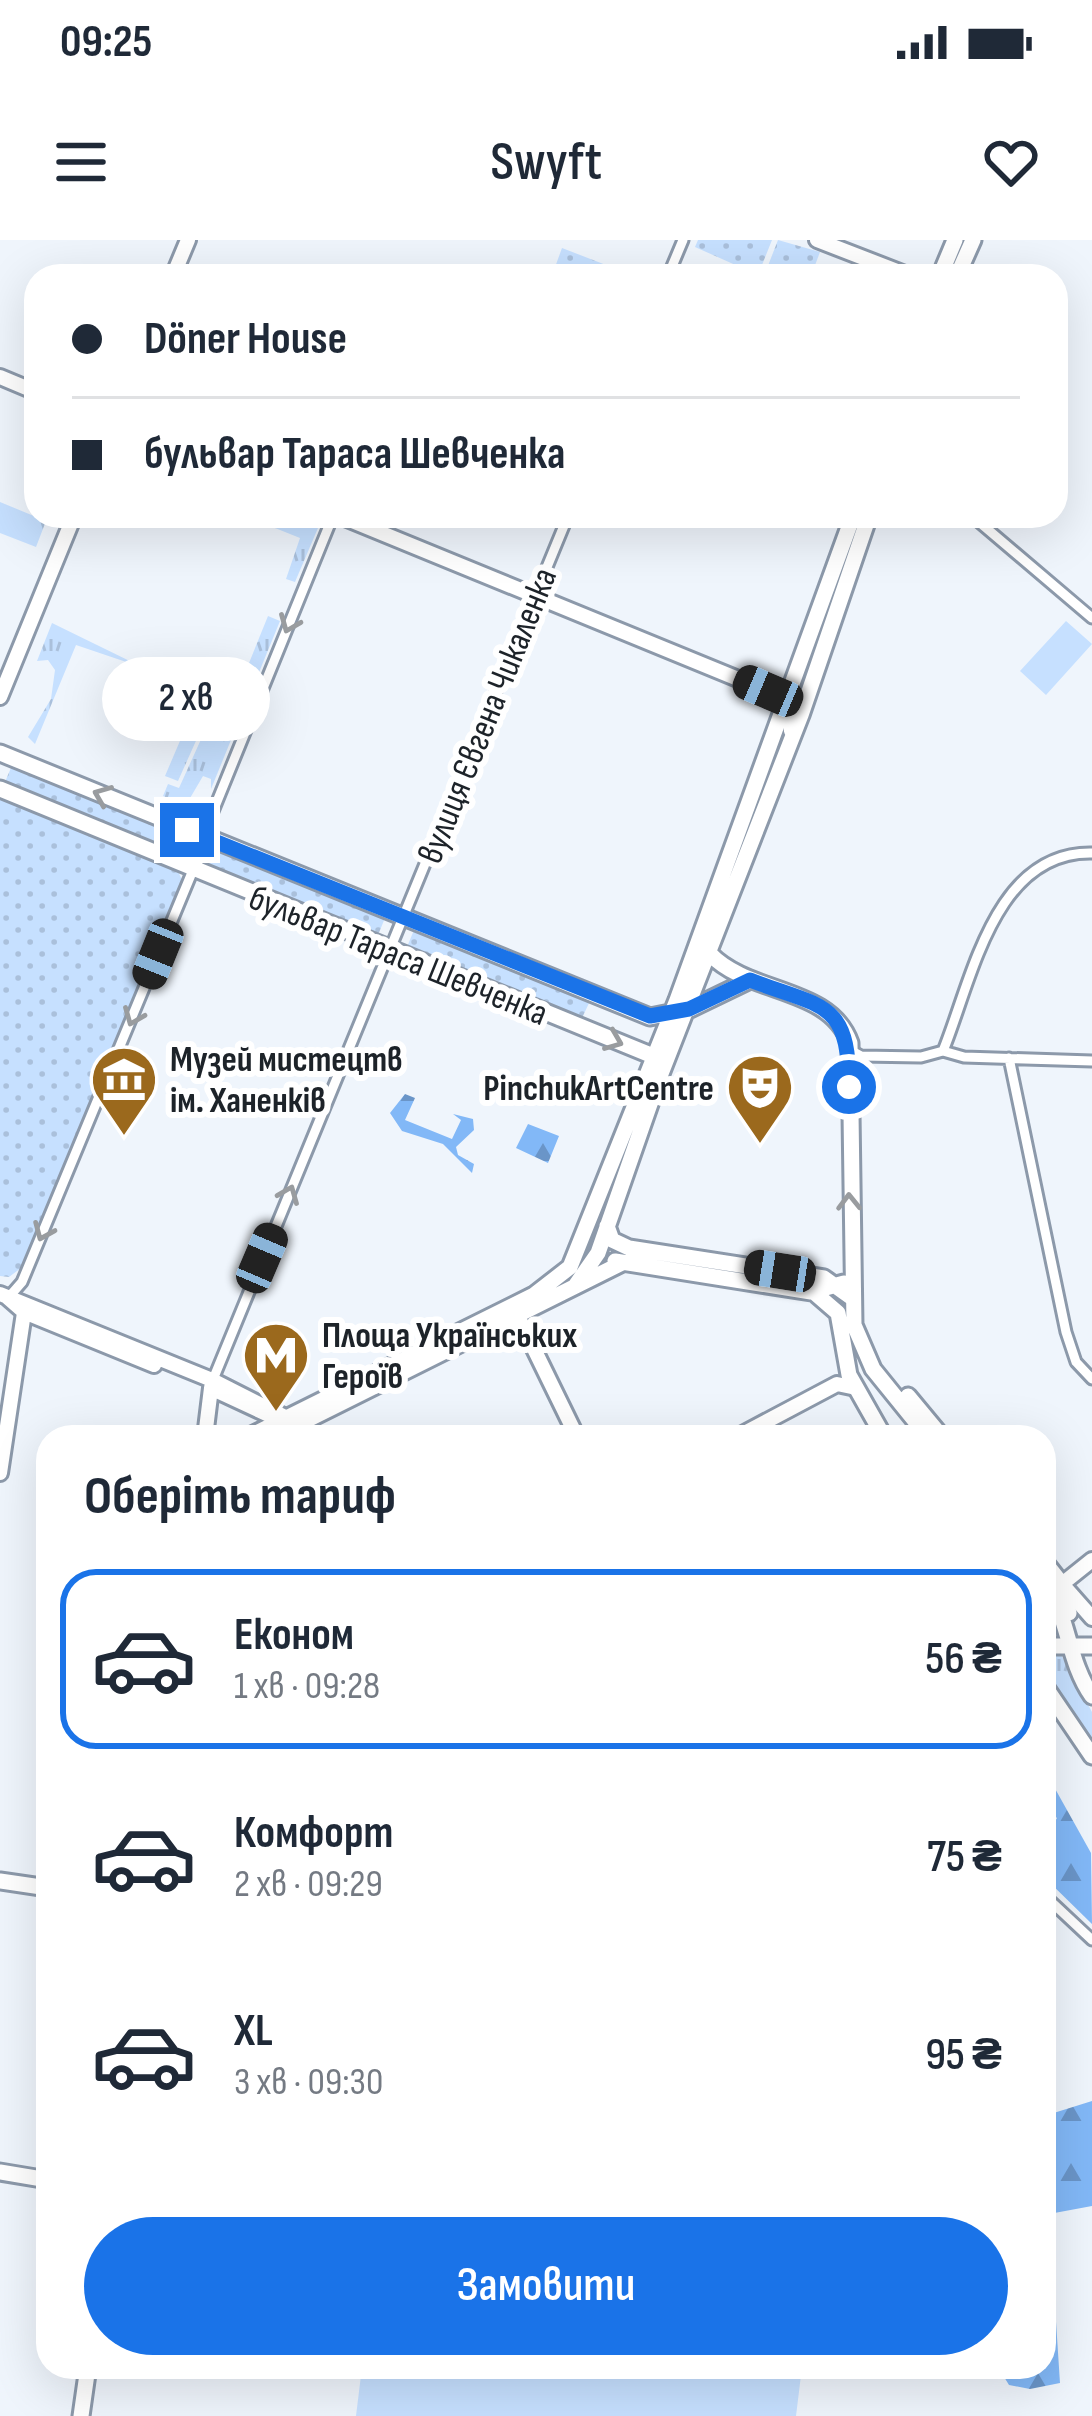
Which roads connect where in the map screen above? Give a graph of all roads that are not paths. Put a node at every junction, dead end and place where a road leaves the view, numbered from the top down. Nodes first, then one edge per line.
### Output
1 (817, 240) edge
2 (879, 264) edge
3 (69, 528) edge
4 (332, 528) edge
5 (367, 528) edge
6 (563, 528) edge
7 (850, 528) edge
8 (865, 528) edge
9 (986, 528) edge
10 (536, 596) junction
11 (1092, 618) edge
12 (0, 697) edge
13 (788, 699) junction
14 (790, 736) junction
15 (0, 753) edge
16 (0, 789) edge
17 (203, 836) junction
18 (1092, 854) edge
19 (193, 870) junction
20 (403, 916) junction
21 (389, 950) junction
22 (710, 954) junction
23 (750, 980) junction
24 (689, 1009) junction
25 (671, 1015) junction
26 (850, 1050) junction
27 (943, 1051) junction
28 (896, 1057) junction
29 (1009, 1058) junction
30 (659, 1059) junction
31 (1092, 1061) edge
32 (849, 1075) junction
33 (607, 1226) junction
34 (589, 1230) junction
35 (598, 1253) junction
36 (622, 1263) junction
37 (574, 1286) junction
38 (811, 1292) junction
39 (846, 1292) junction
40 (4, 1296) edge
41 (25, 1306) junction
42 (0, 1314) edge
43 (518, 1316) junction
44 (1092, 1379) edge
45 (212, 1384) junction
46 (856, 1388) junction
47 (207, 1425) edge
48 (285, 1425) edge
49 (571, 1425) edge
50 (760, 1425) edge
51 (877, 1425) edge
52 (919, 1425) edge
53 (932, 1425) edge
54 (0, 1473) edge
55 (1092, 1560) edge
56 (1056, 1576) edge
57 (1056, 1581) edge
58 (1062, 1583) junction
59 (1056, 1604) edge
60 (1058, 1608) junction
61 (1092, 1618) edge
62 (1056, 1626) edge
63 (1056, 1644) edge
64 (1091, 1645) edge
65 (1069, 1646) junction
66 (1074, 1667) junction
67 (1092, 1696) edge
68 (1056, 1703) edge
69 (1092, 1756) edge
70 (0, 1881) edge
71 (36, 1886) edge
72 (1056, 1906) edge
73 (1092, 1940) edge
74 (0, 2172) edge
75 (36, 2178) edge
76 (86, 2379) edge
77 (81, 2416) edge

1 - 2 street
3 - 12 street
4 -> 17 street
5 - 10 street
6 - 10 street, вулиця Євгена Чикаленка
7 - 13 main road
8 - 14 main road
9 - 11 street
10 - 13 street
10 - 20 street, вулиця Євгена Чикаленка
13 - 14 street
13 - 25 main road
14 - 22 main road
17 -> 15 main road, бульвар Тараса Шевченка
16 - 19 main road, бульвар Тараса Шевченка
17 - 19 street
17 - 20 main road, бульвар Тараса Шевченка
18 - 27 street
19 - 21 main road, бульвар Тараса Шевченка
19 -> 40 street
20 - 21 street, вулиця Євгена Чикаленка
20 - 25 main road, бульвар Тараса Шевченка
21 -> 30 main road, бульвар Тараса Шевченка
45 -> 21 street, вулиця Євгена Чикаленка
22 - 23 main road
22 - 24 main road
23 - 24 main road
23 - 26 main road
24 - 25 main road
24 - 30 main road
25 - 30 main road
26 - 28 street
26 - 32 main road
27 - 28 street
27 - 29 street
28 - 32 street
29 - 31 street
29 - 44 street
30 - 33 main road
30 - 34 main road
39 -> 32 main road
33 - 35 main road
33 - 39 main road
34 - 35 main road
34 - 48 main road
35 - 36 main road
35 - 37 main road
36 - 37 main road
36 - 38 main road
37 - 43 main road
38 - 39 main road
38 - 46 main road
39 - 52 main road
39 - 53 main road
40 - 41 street
40 - 42 street
41 - 45 street
41 - 54 street
43 - 48 main road
43 - 49 street
45 - 47 street
45 - 48 street
46 - 50 street
46 - 51 main road
55 - 58 street
56 - 58 main road
57 - 58 street
58 - 61 street
58 - 65 main road
59 - 60 main road
60 - 62 main road
60 - 65 main road
63 - 65 main road
64 - 65 main road
64 - 66 main road
65 - 66 main road
66 - 67 main road
68 - 69 main road
70 - 71 main road
72 - 73 street
74 - 75 main road
76 - 77 main road

